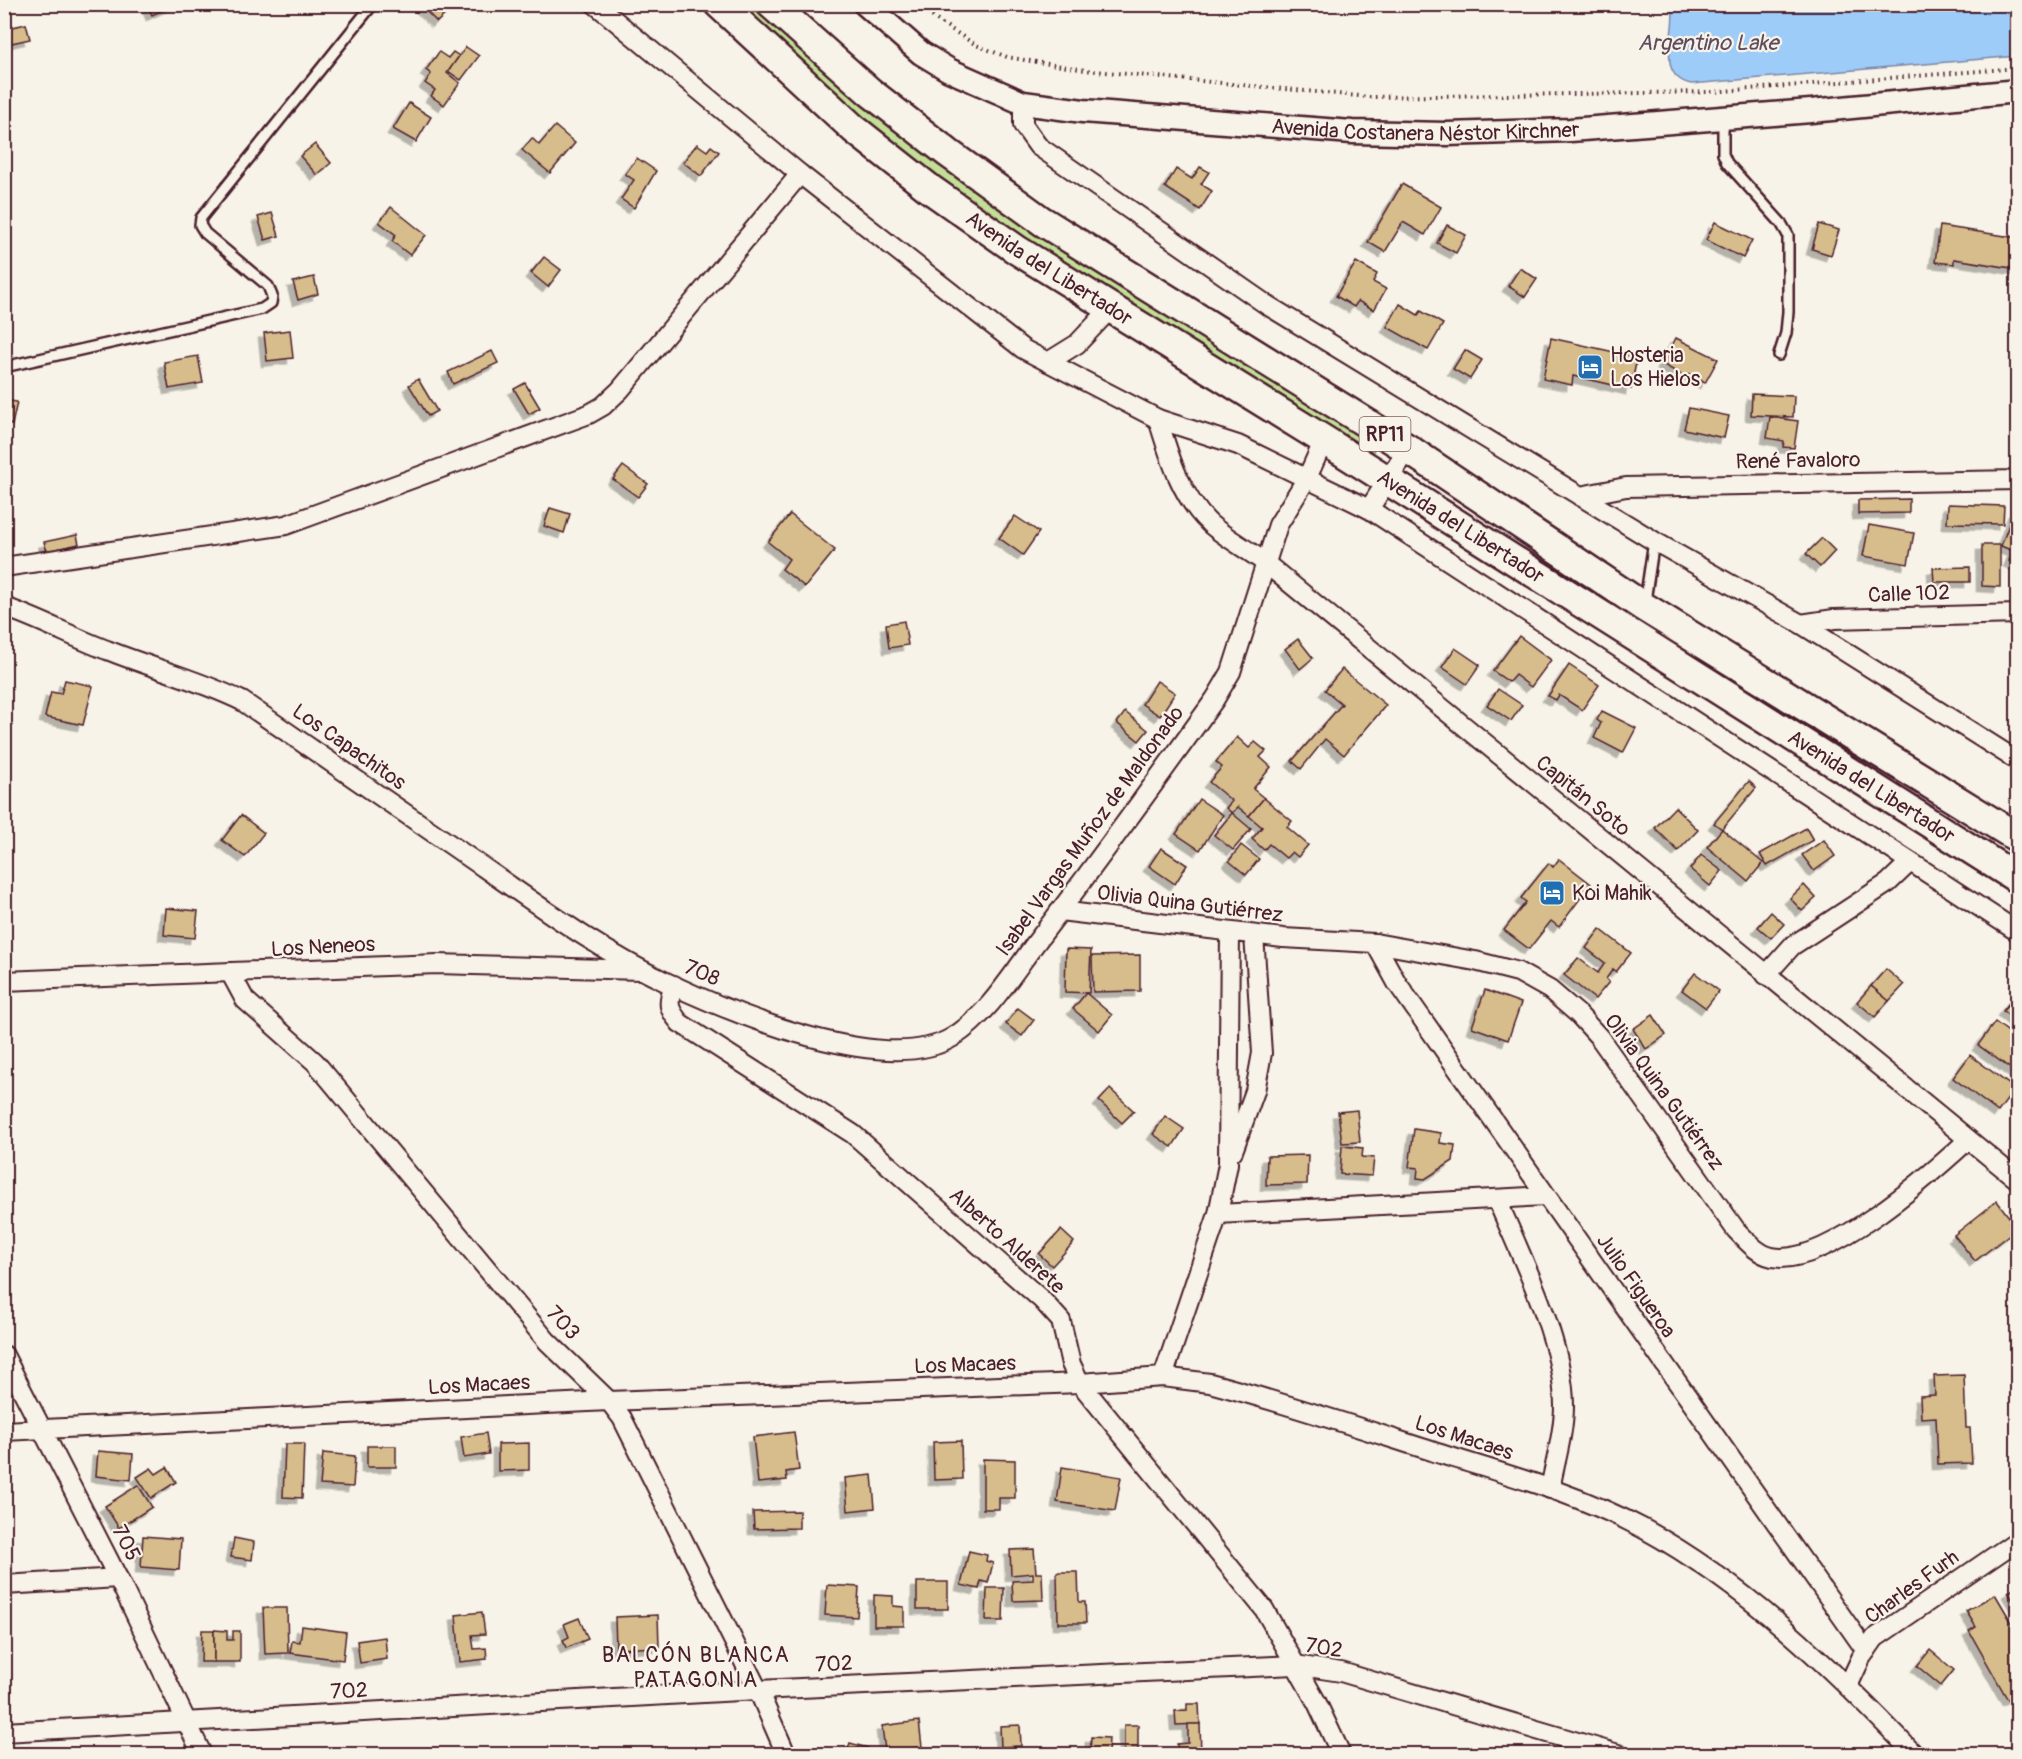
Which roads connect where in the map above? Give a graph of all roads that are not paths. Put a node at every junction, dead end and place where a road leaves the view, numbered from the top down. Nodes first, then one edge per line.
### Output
1 (373, 4) edge
2 (595, 4) edge
3 (719, 4) edge
4 (771, 4) edge
5 (865, 4) edge
6 (2018, 91) edge
7 (1023, 103) junction
8 (1723, 119) junction
9 (800, 174) junction
10 (1111, 308) junction
11 (1779, 355) dead end
12 (1048, 362) junction
13 (4, 367) edge
14 (1158, 419) junction
15 (1324, 440) junction
16 (1408, 449) junction
17 (1307, 478) junction
18 (1388, 480) junction
19 (2018, 480) edge
20 (1580, 496) junction
21 (1369, 509) junction
22 (1654, 541) junction
23 (1264, 562) junction
24 (4, 567) edge
25 (4, 607) edge
26 (1644, 607) junction
27 (2018, 614) edge
28 (1801, 624) junction
29 (2018, 761) edge
30 (2018, 838) edge
31 (1910, 862) junction
32 (2018, 879) edge
33 (1060, 911) junction
34 (1230, 932) junction
35 (2018, 932) edge
36 (1254, 934) junction
37 (1375, 943) junction
38 (644, 970) junction
39 (231, 974) junction
40 (1766, 975) junction
41 (4, 981) edge
42 (674, 985) junction
43 (744, 1016) joint
44 (1968, 1140) junction
45 (1228, 1164) junction
46 (2018, 1180) edge
47 (1545, 1196) junction
48 (1497, 1200) junction
49 (1218, 1214) junction
50 (4, 1355) edge
51 (1163, 1377) junction
52 (1080, 1383) junction
53 (609, 1401) junction
54 (43, 1429) junction
55 (4, 1431) edge
56 (1550, 1488) junction
57 (2015, 1546) edge
58 (118, 1578) junction
59 (4, 1584) edge
60 (1866, 1651) junction
61 (1295, 1665) junction
62 (1848, 1686) junction
63 (758, 1690) junction
64 (186, 1723) junction
65 (4, 1732) edge
66 (202, 1755) edge
67 (786, 1755) edge
68 (1341, 1755) edge
69 (1618, 1755) edge
70 (1914, 1755) edge

1 - 13 lane
2 - 9 street, Avenida del Libertador
3 - 10 main road, Avenida del Libertador / RP11
4 - 16 main road, Avenida del Libertador / RP11
5 - 7 street, Avenida Costanera Néstor Kirchner
6 - 8 street, Avenida Costanera Néstor Kirchner
7 - 8 street, Avenida Costanera Néstor Kirchner
7 - 20 street
8 - 11 lane
9 - 12 street, Avenida del Libertador
9 - 24 street
10 - 12 street
10 - 15 main road, Avenida del Libertador / RP11
12 - 14 street, Avenida del Libertador
14 - 17 street, Avenida del Libertador
14 - 23 street, Capitán Soto
15 - 17 street, Isabel Vargas Muñoz de Maldonado
15 - 18 main road, Avenida del Libertador / RP11
16 - 18 street
16 - 26 main road, Avenida del Libertador / RP11
17 - 21 street, Avenida del Libertador
17 - 23 street, Isabel Vargas Muñoz de Maldonado
18 - 21 street
18 - 32 main road, Avenida del Libertador / RP11
19 - 20 street, René Favaloro
20 - 22 street
21 - 31 street, Avenida del Libertador
22 - 26 lane
22 - 28 street
23 - 33 street, Isabel Vargas Muñoz de Maldonado
23 - 40 street, Capitán Soto
25 - 38 street, Los Capachitos
26 - 30 main road, Avenida del Libertador / RP11
27 - 28 street, Calle 102
28 - 29 street
31 - 35 street, Avenida del Libertador
31 - 40 street
33 - 34 street, Olivia Quina Gutiérrez
33 - 43 street, Isabel Vargas Muñoz de Maldonado
34 - 36 street, Olivia Quina Gutiérrez
34 - 45 street
36 - 37 street, Olivia Quina Gutiérrez
36 - 45 street
37 - 44 street, Olivia Quina Gutiérrez
37 - 47 street, Julio Figueroa
38 - 39 street, Los Neneos
38 - 42 street, 708
39 - 41 street, Los Neneos
39 - 53 street, 703
40 - 44 street, Capitán Soto
42 - 43 street, 708
42 - 52 street, Alberto Alderete
44 - 46 street, Capitán Soto
45 - 49 street
47 - 48 street
47 - 60 street, Julio Figueroa
48 - 49 street
48 - 56 street
49 - 51 street
50 - 54 street, 705
51 - 52 street, Los Macaes
51 - 56 street, Los Macaes
52 - 53 street, Los Macaes
52 - 61 street, Alberto Alderete
53 - 54 street, Los Macaes
53 - 63 street, 703
54 - 55 street, Los Macaes
54 - 58 street, 705
56 - 62 street, Los Macaes
57 - 60 street, Charles Furh
58 - 59 street
58 - 64 street, 705
60 - 62 street, Charles Furh
61 - 63 street, 702
61 - 68 street, Alberto Alderete
61 - 69 street, 702
62 - 70 street
63 - 64 street, 702
63 - 67 street, 703
64 - 65 street, 702
64 - 66 street, 705

